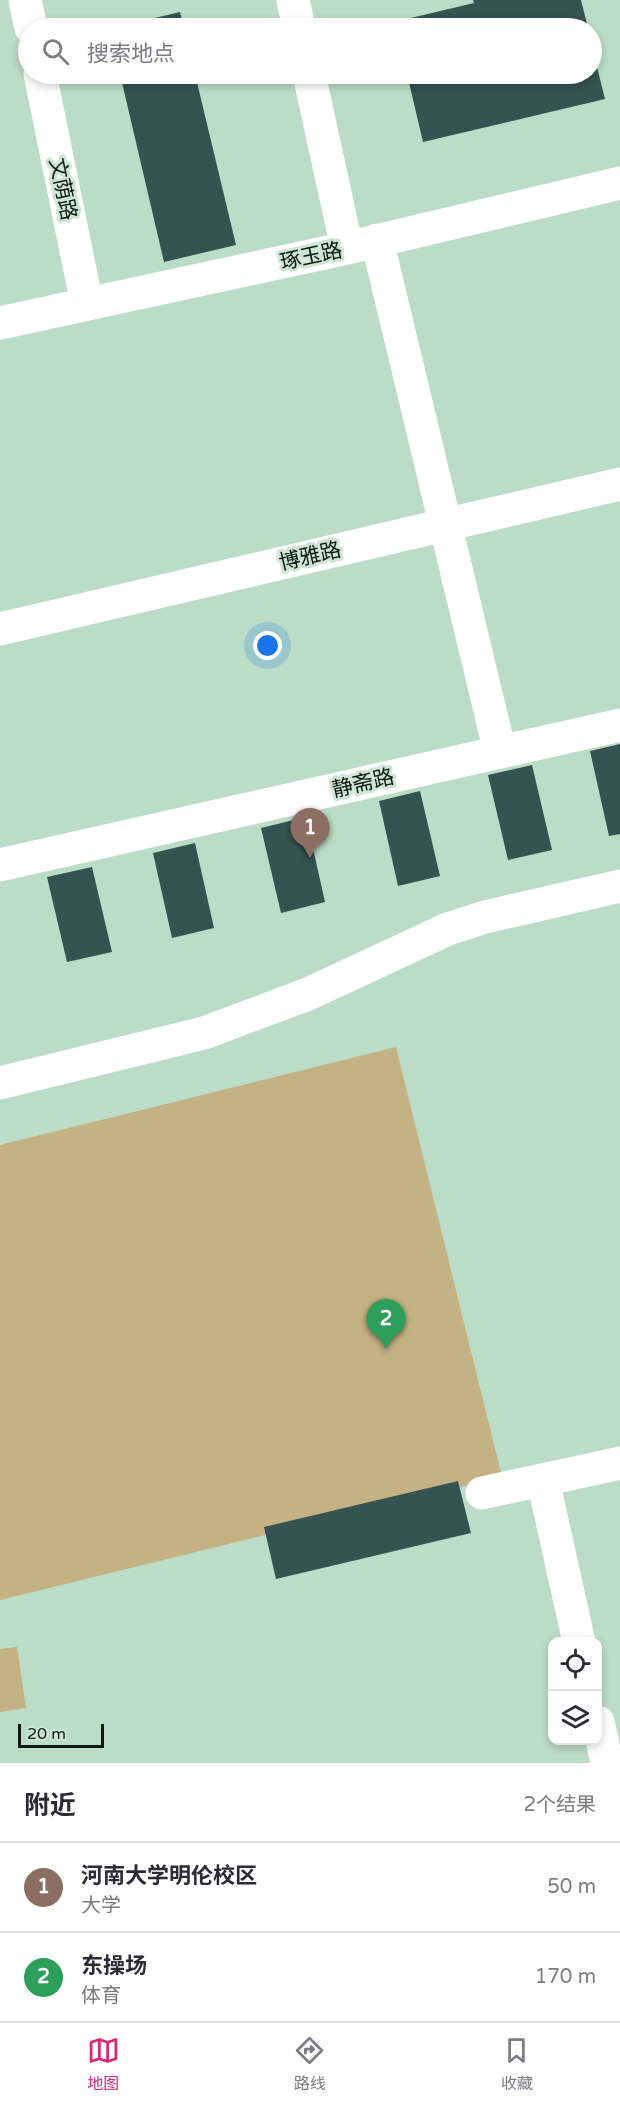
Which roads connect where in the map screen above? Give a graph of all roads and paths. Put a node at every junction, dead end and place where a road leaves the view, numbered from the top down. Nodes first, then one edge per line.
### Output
1 (25, 0) edge
2 (293, 0) edge
3 (29, 18) edge
4 (297, 18) edge
5 (42, 84) edge
6 (312, 84) edge
7 (620, 183) edge
8 (362, 244) junction
9 (87, 304) junction
10 (0, 323) edge
11 (620, 483) edge
12 (445, 525) junction
13 (0, 629) edge
14 (620, 725) edge
15 (500, 752) junction
16 (0, 865) edge
17 (620, 886) edge
18 (0, 1083) edge
19 (620, 1462) edge
20 (543, 1480) junction
21 (483, 1493) dead end
22 (578, 1637) edge
23 (602, 1742) edge
24 (607, 1763) edge

1 - 3 lane
2 - 4 lane
5 - 9 lane, 文荫路
6 - 8 lane
7 - 8 lane, 琢玉路
8 - 9 lane, 琢玉路
8 - 12 lane
9 - 10 lane, 琢玉路
11 - 12 lane, 博雅路
12 - 13 lane, 博雅路
12 - 15 lane
14 - 15 lane, 静斋路
15 - 16 lane, 静斋路
17 - 18 lane
19 - 20 lane
20 - 21 lane
20 - 22 lane
23 - 24 lane

